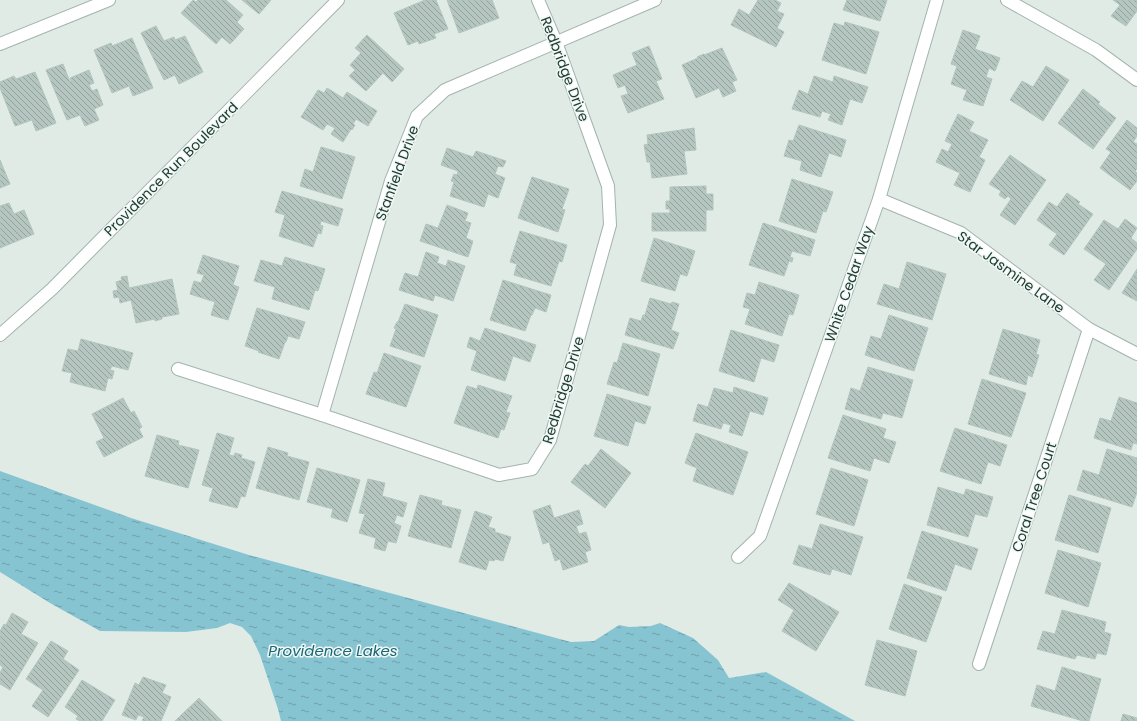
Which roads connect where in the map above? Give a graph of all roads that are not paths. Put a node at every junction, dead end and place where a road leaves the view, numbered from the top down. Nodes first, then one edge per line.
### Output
1 (109, 0) edge
2 (338, 0) edge
3 (538, 0) edge
4 (654, 0) edge
5 (937, 0) edge
6 (1007, 0) edge
7 (556, 42) junction
8 (0, 44) edge
9 (1137, 80) edge
10 (879, 199) junction
11 (1089, 329) junction
12 (0, 334) edge
13 (1137, 354) edge
14 (178, 369) dead end
15 (322, 415) junction
16 (738, 557) dead end
17 (979, 664) dead end

1 - 8 street
2 - 12 street, Providence Run Boulevard
3 - 7 street, Redbridge Drive
4 - 7 street, Stanfield Drive
5 - 10 street, White Cedar Way
6 - 9 street
7 - 15 street, Stanfield Drive
7 - 15 street, Redbridge Drive
10 - 11 street, Star Jasmine Lane
10 - 16 street, White Cedar Way
11 - 13 street, Star Jasmine Lane
11 - 17 street, Coral Tree Court
14 - 15 street, Redbridge Drive

